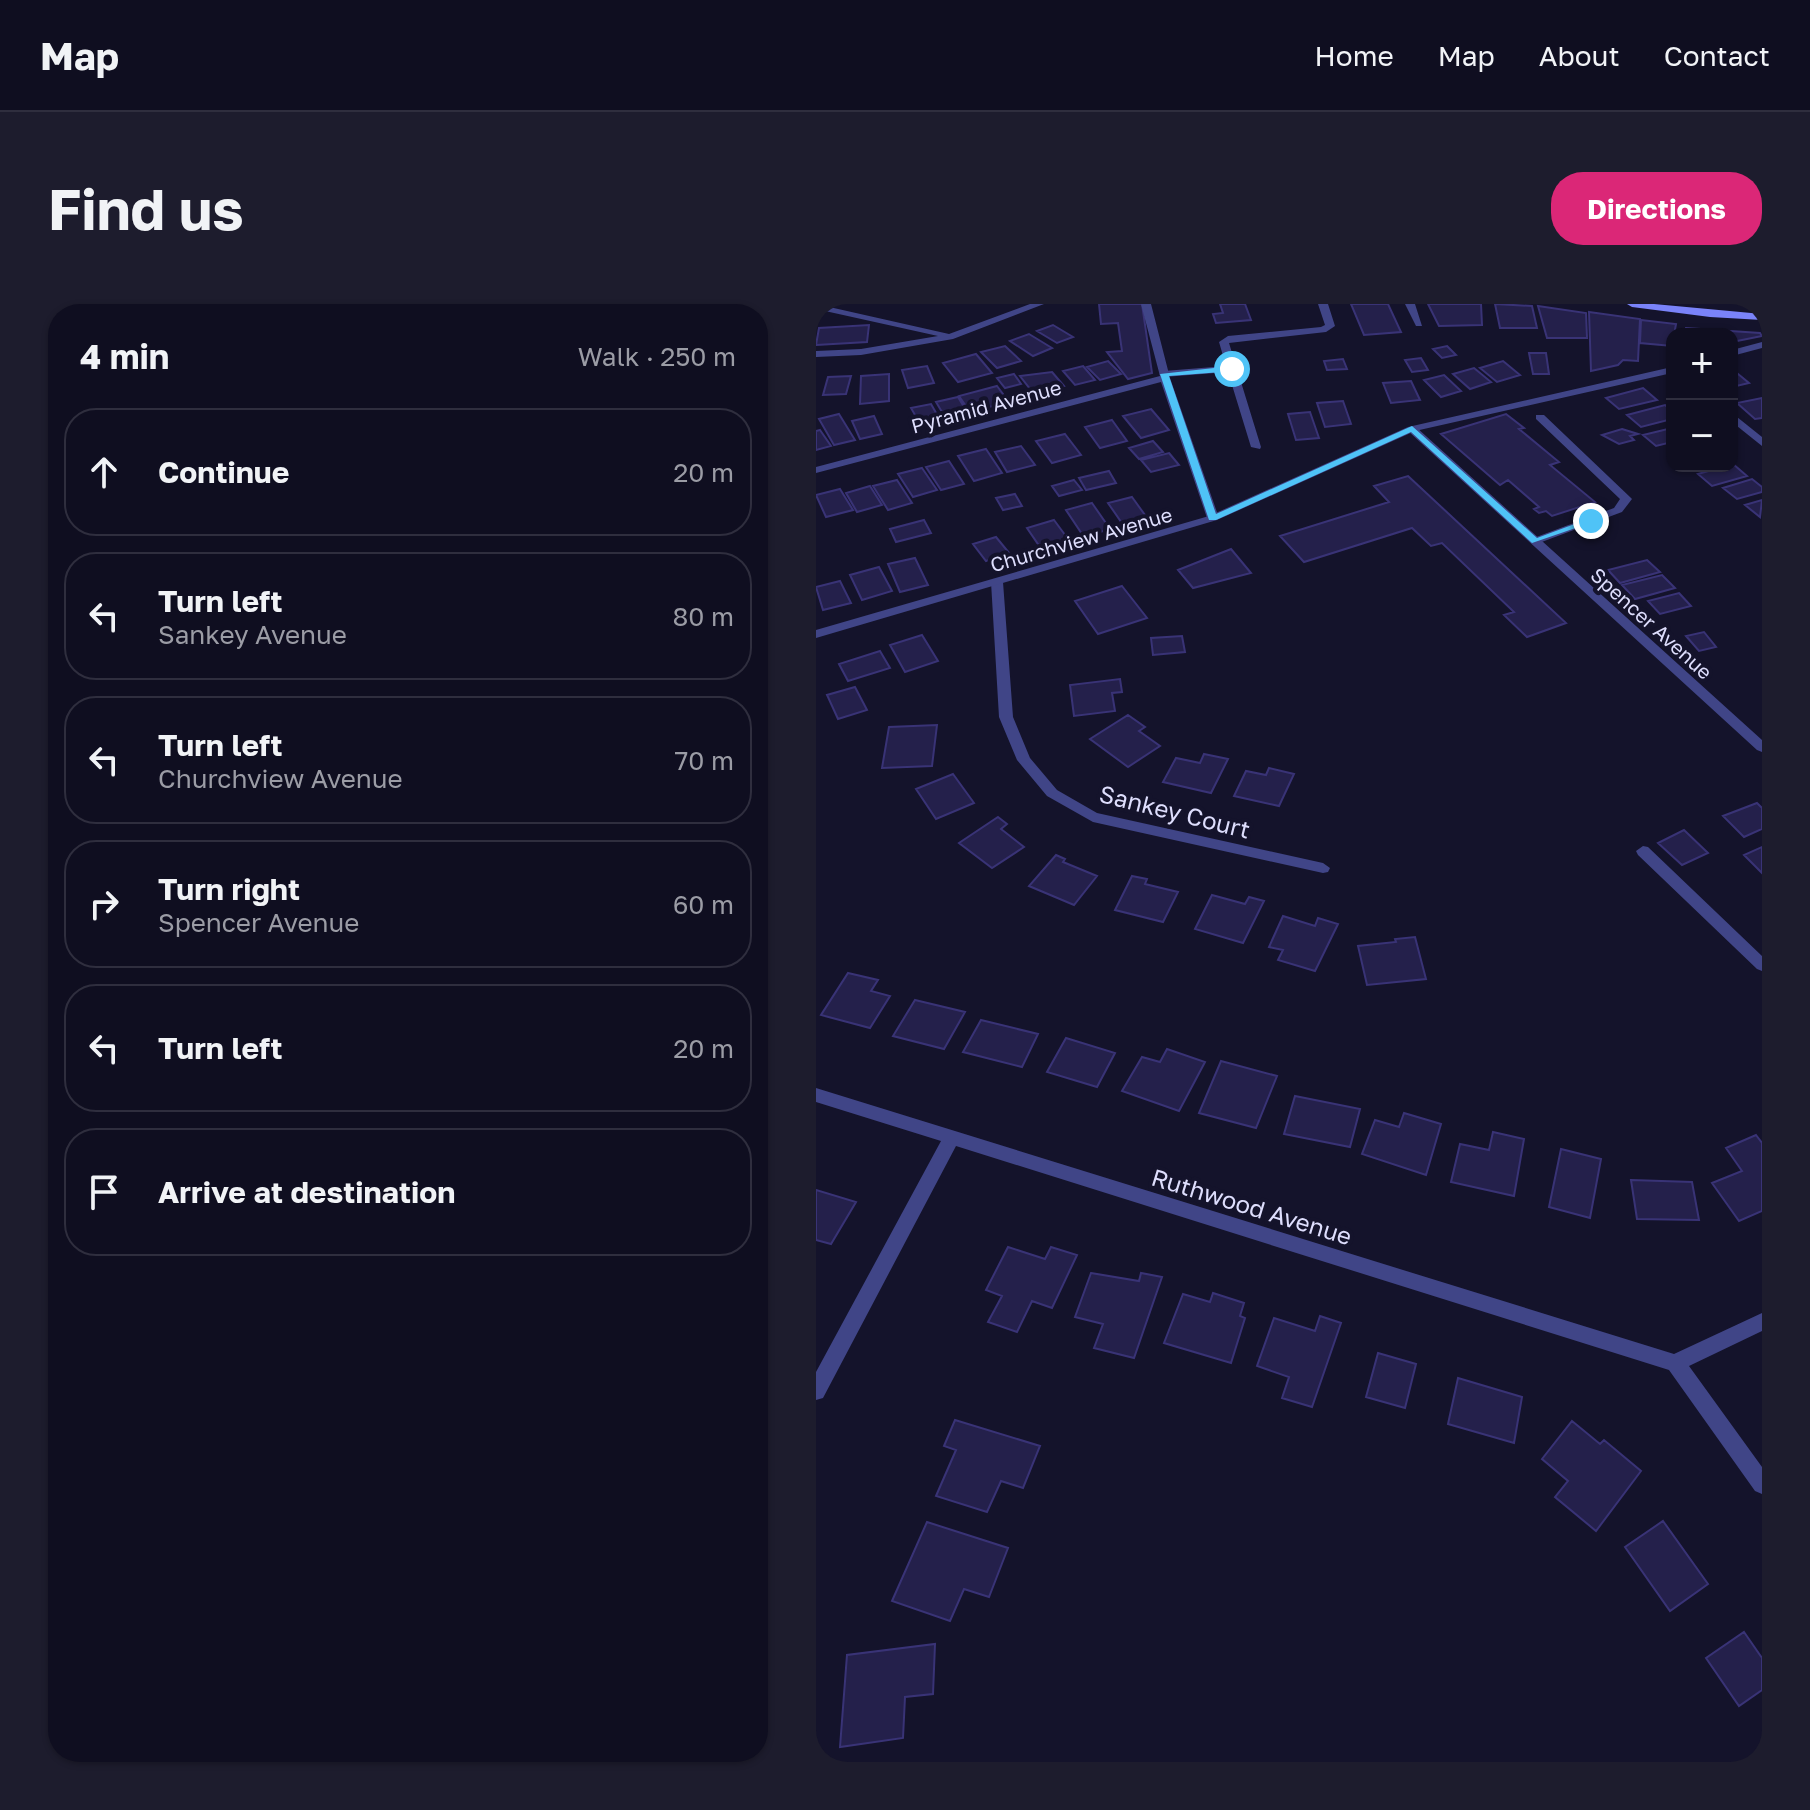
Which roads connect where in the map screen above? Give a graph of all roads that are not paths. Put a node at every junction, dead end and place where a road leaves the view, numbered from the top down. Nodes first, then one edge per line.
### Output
1 (1039, 304) edge
2 (1146, 304) edge
3 (1323, 304) edge
4 (1410, 304) edge
5 (1632, 304) edge
6 (816, 306) edge
7 (1710, 309) edge
8 (1762, 317) edge
9 (1419, 324) dead end
10 (953, 336) junction
11 (1762, 345) edge
12 (1738, 351) edge
13 (816, 354) edge
14 (1232, 369) junction
15 (1666, 371) edge
16 (1165, 376) junction
17 (1540, 417) dead end
18 (1738, 421) edge
19 (1412, 429) junction
20 (1762, 443) edge
21 (1256, 447) dead end
22 (816, 470) edge
23 (1213, 518) junction
24 (1535, 541) junction
25 (997, 582) junction
26 (816, 634) edge
27 (1762, 747) edge
28 (1643, 851) dead end
29 (1323, 868) dead end
30 (1762, 965) edge
31 (816, 1095) edge
32 (952, 1138) junction
33 (1762, 1322) edge
34 (1675, 1363) junction
35 (816, 1391) edge
36 (1762, 1484) edge

1 - 10 street
2 - 16 street
3 - 14 street
4 - 9 street
5 - 7 main road
6 - 10 street
7 - 8 main road
10 - 13 street
11 - 12 street
14 - 16 street, Pyramid Avenue
14 - 21 street
15 - 19 street, Churchview Avenue
16 - 22 street, Pyramid Avenue
16 - 23 street
17 - 24 street
18 - 20 street
19 - 23 street, Churchview Avenue
19 - 24 street, Spencer Avenue
23 - 25 street, Churchview Avenue
24 - 27 street, Spencer Avenue
25 - 26 street, Churchview Avenue
25 - 29 street, Sankey Court
28 - 30 street
31 - 32 street, Ruthwood Avenue
32 - 34 street, Ruthwood Avenue
32 - 35 street
33 - 34 street
34 - 36 street

